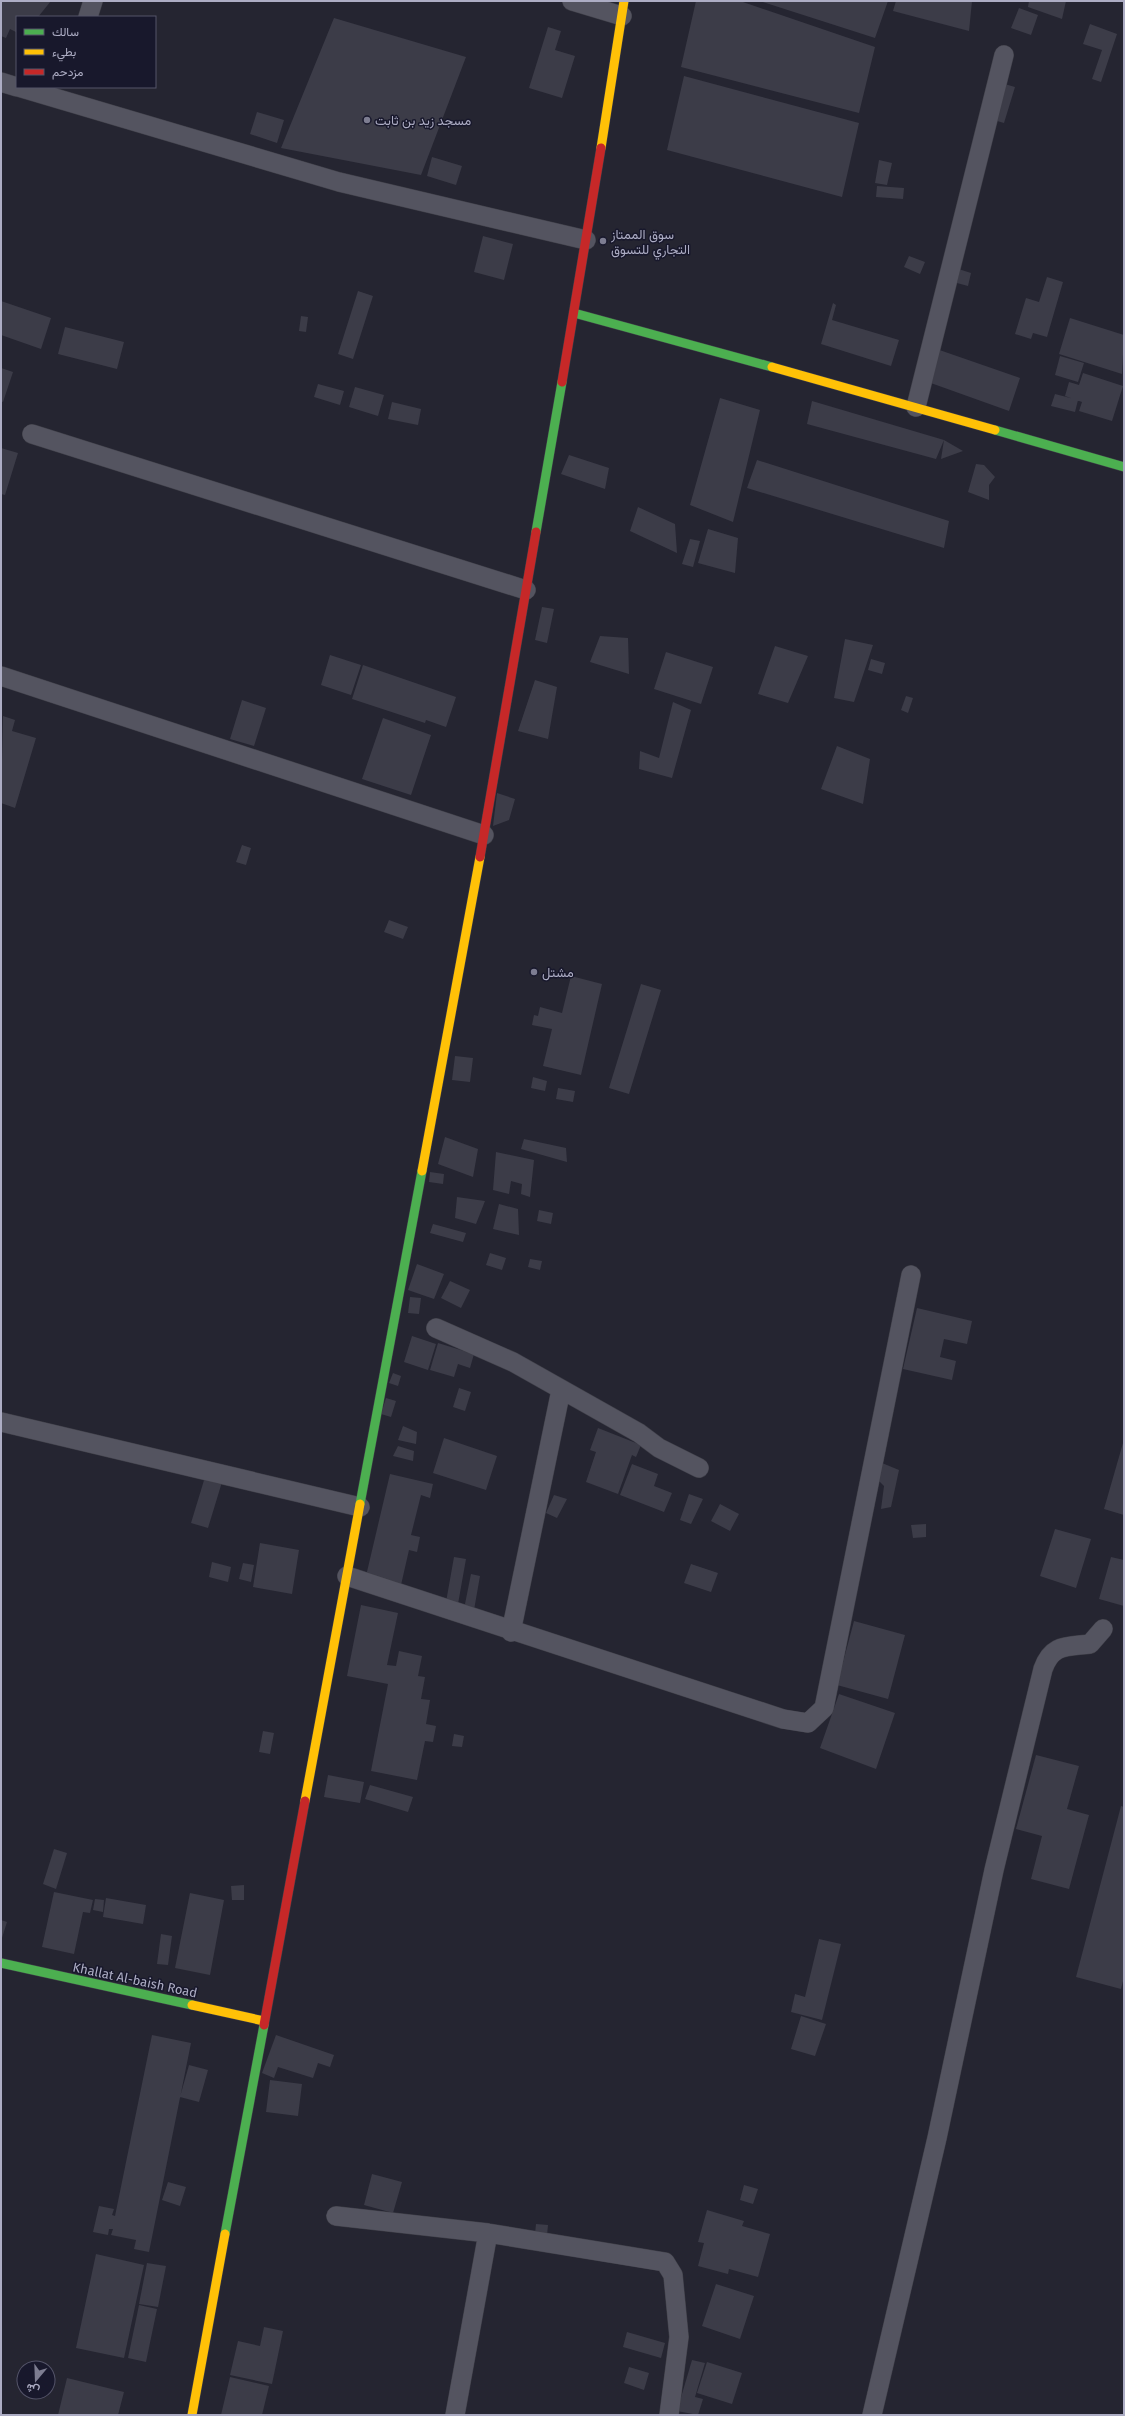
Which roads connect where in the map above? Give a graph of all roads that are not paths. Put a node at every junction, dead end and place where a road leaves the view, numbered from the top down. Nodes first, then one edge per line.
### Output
1 (93, 1) edge
2 (572, 1) edge
3 (623, 8) edge
4 (88, 16) edge
5 (1004, 55) dead end
6 (1, 82) edge
7 (16, 86) edge
8 (26, 88) edge
9 (65, 93) edge
10 (586, 240) junction
11 (574, 313) junction
12 (916, 407) junction
13 (32, 434) dead end
14 (1124, 467) edge
15 (526, 590) junction
16 (1, 676) edge
17 (484, 836) junction
18 (911, 1275) dead end
19 (436, 1328) dead end
20 (561, 1390) junction
21 (1, 1422) edge
22 (699, 1468) dead end
23 (360, 1507) junction
24 (347, 1576) junction
25 (1103, 1629) dead end
26 (511, 1632) junction
27 (1, 1964) edge
28 (264, 2021) junction
29 (336, 2216) dead end
30 (488, 2233) junction
31 (192, 2415) edge
32 (455, 2415) edge
33 (669, 2415) edge
34 (872, 2415) edge

1 - 4 street
2 - 3 street
3 - 10 main road
5 - 12 street
6 - 7 street
8 - 9 street
9 - 10 street
10 - 11 main road
11 - 12 main road
11 - 15 main road
12 - 14 main road
13 - 15 street
15 - 17 main road
16 - 17 street
17 - 23 main road
18 - 26 street
19 - 20 street
20 - 22 street
20 - 26 street
21 - 23 street
23 - 24 main road
24 - 26 street
24 - 28 main road
25 - 34 street
27 - 28 main road, Khallat Al-baish Road
28 - 31 main road
29 - 30 street
30 - 32 street
30 - 33 street

